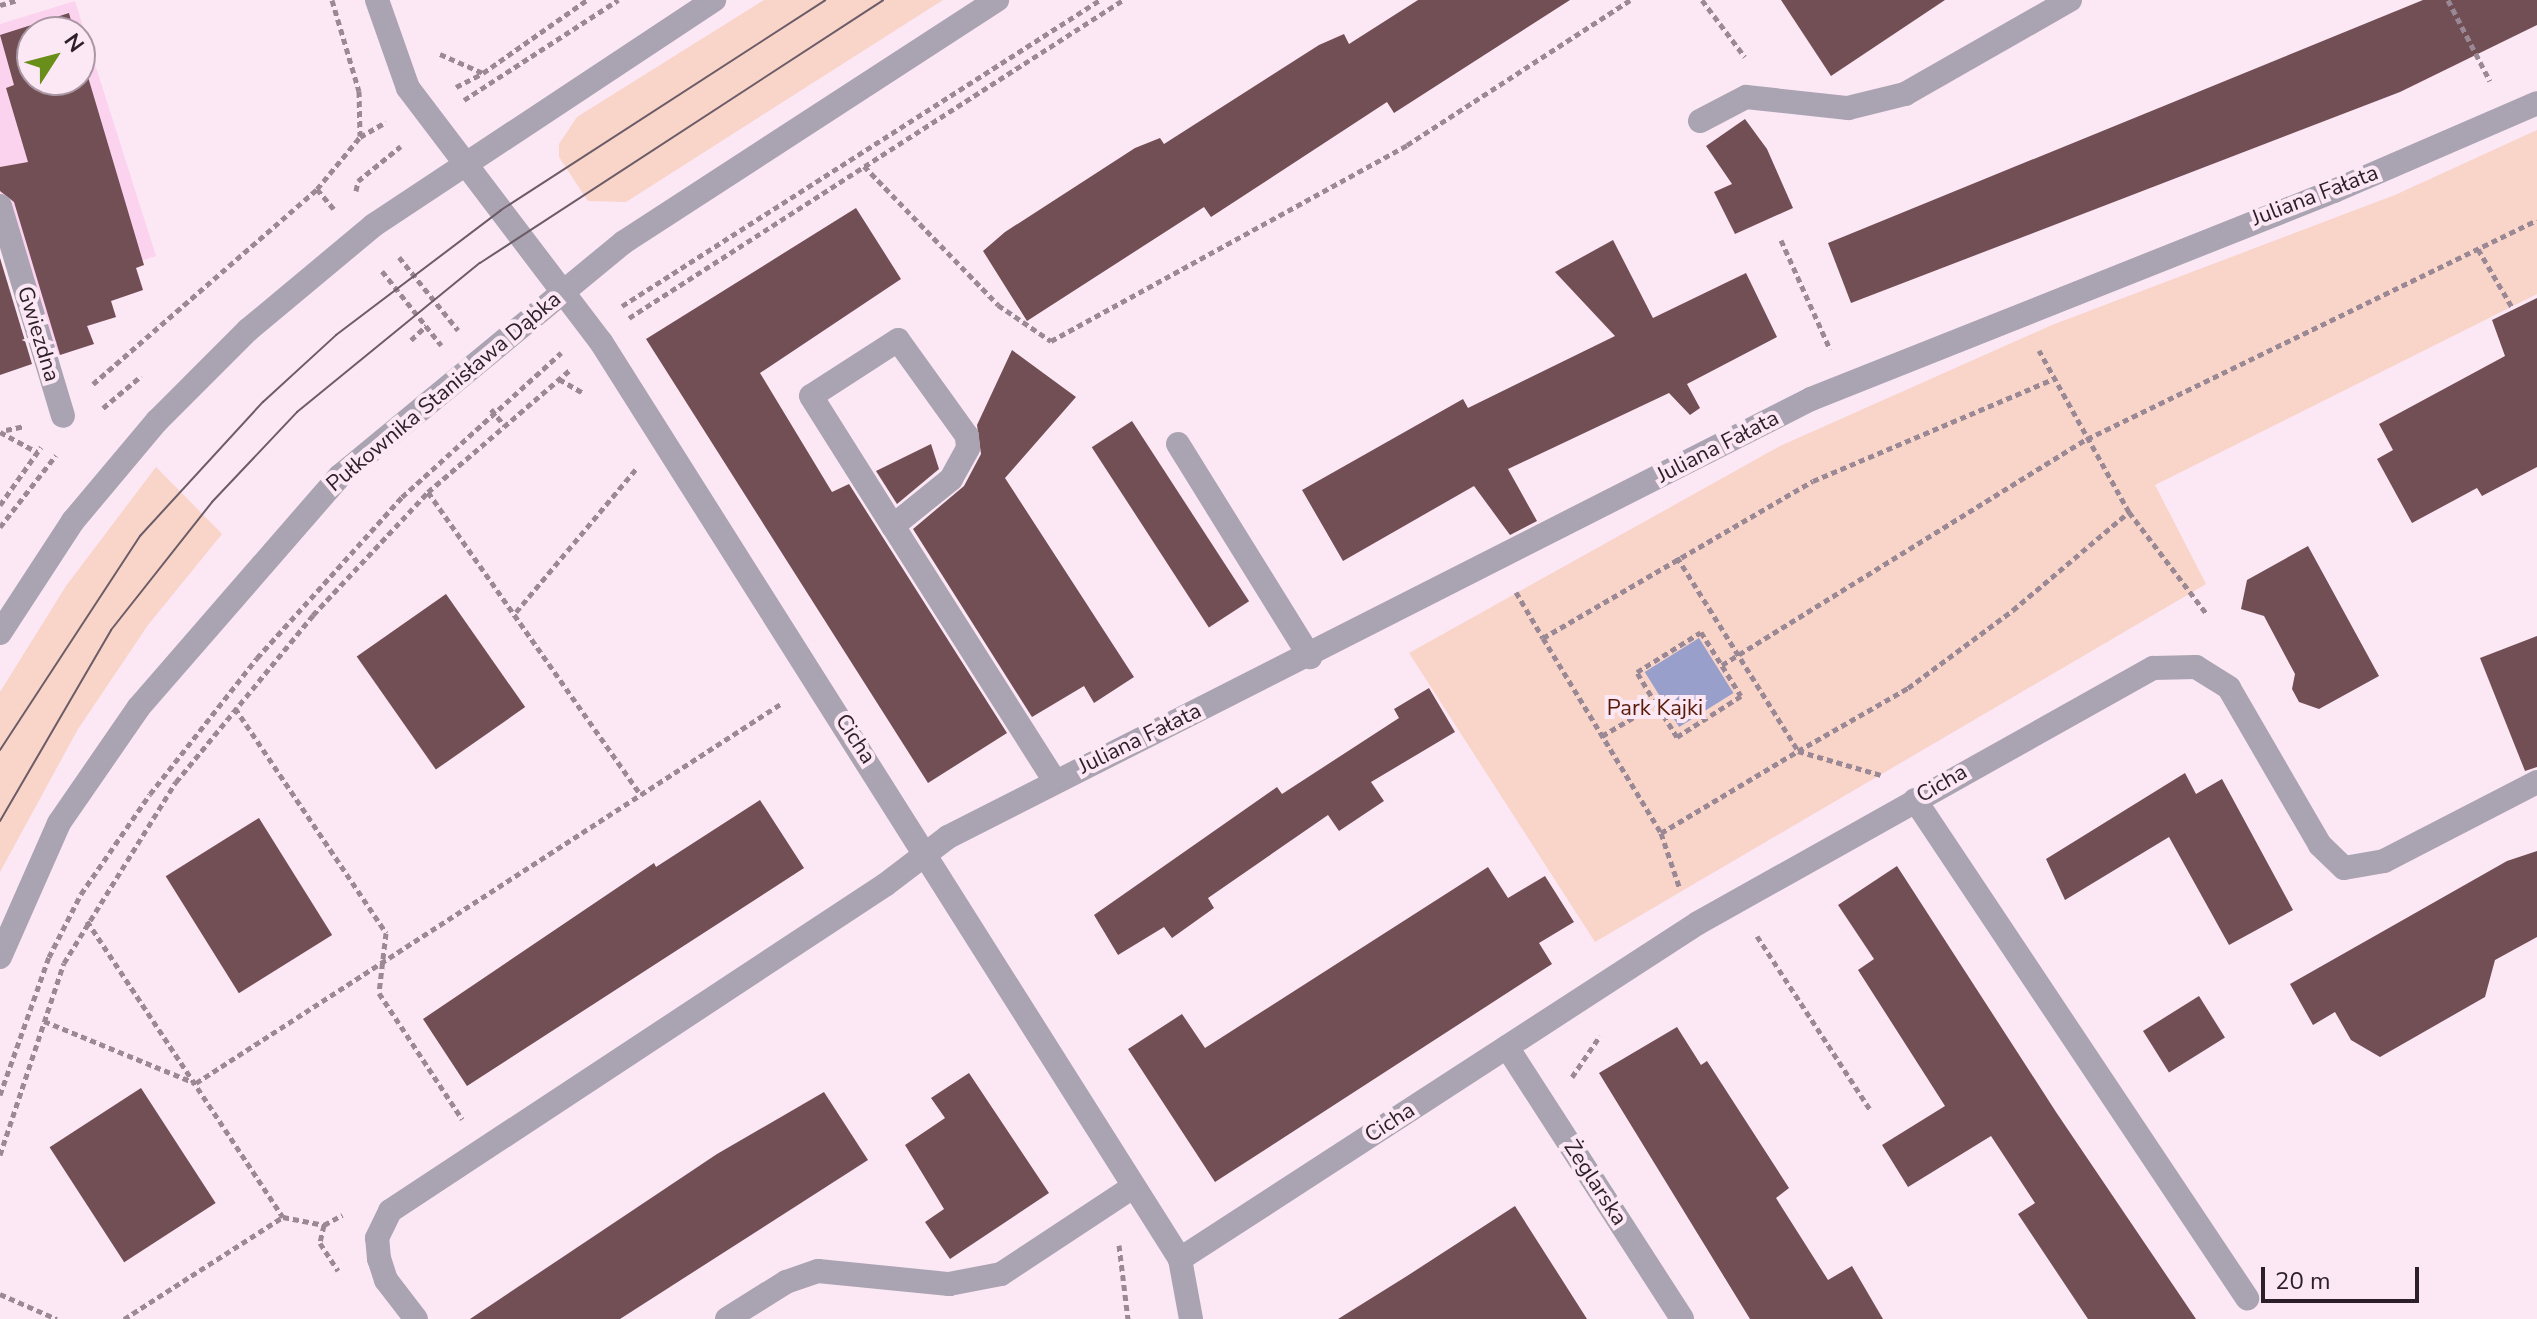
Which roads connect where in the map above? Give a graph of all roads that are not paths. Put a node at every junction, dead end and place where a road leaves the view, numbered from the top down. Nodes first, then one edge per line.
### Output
1 (377, 0) edge
2 (714, 0) edge
3 (997, 0) edge
4 (2070, 0) edge
5 (2537, 103) edge
6 (1700, 121) dead end
7 (465, 162) junction
8 (0, 206) edge
9 (562, 290) junction
10 (63, 416) road end
11 (1178, 444) dead end
12 (893, 526) junction
13 (0, 633) edge
14 (1310, 657) junction
15 (1055, 781) junction
16 (2537, 782) edge
17 (1921, 796) junction
18 (928, 852) junction
19 (0, 957) edge
20 (1507, 1047) junction
21 (1133, 1187) junction
22 (1180, 1259) junction
23 (2247, 1298) dead end
24 (416, 1319) edge
25 (727, 1319) edge
26 (1191, 1319) edge
27 (1682, 1319) edge

1 - 7 street, Cicha
2 - 7 street
3 - 9 street, Pułkownika Stanisława Dąbka
4 - 6 street
5 - 14 street, Juliana Fałata
7 - 9 street, Cicha
7 - 13 street
8 - 10 street, Gwiezdna
9 - 18 street, Cicha
9 - 19 street, Pułkownika Stanisława Dąbka
11 - 14 street
12 - 12 street
12 - 15 street
14 - 15 street, Juliana Fałata
15 - 18 street, Juliana Fałata
16 - 17 street, Cicha
17 - 20 street, Cicha
17 - 23 street
18 - 21 street, Cicha
18 - 24 street, Juliana Fałata
20 - 22 street, Cicha
20 - 27 street, Żeglarska
21 - 22 street, Cicha
21 - 25 street
22 - 26 street

